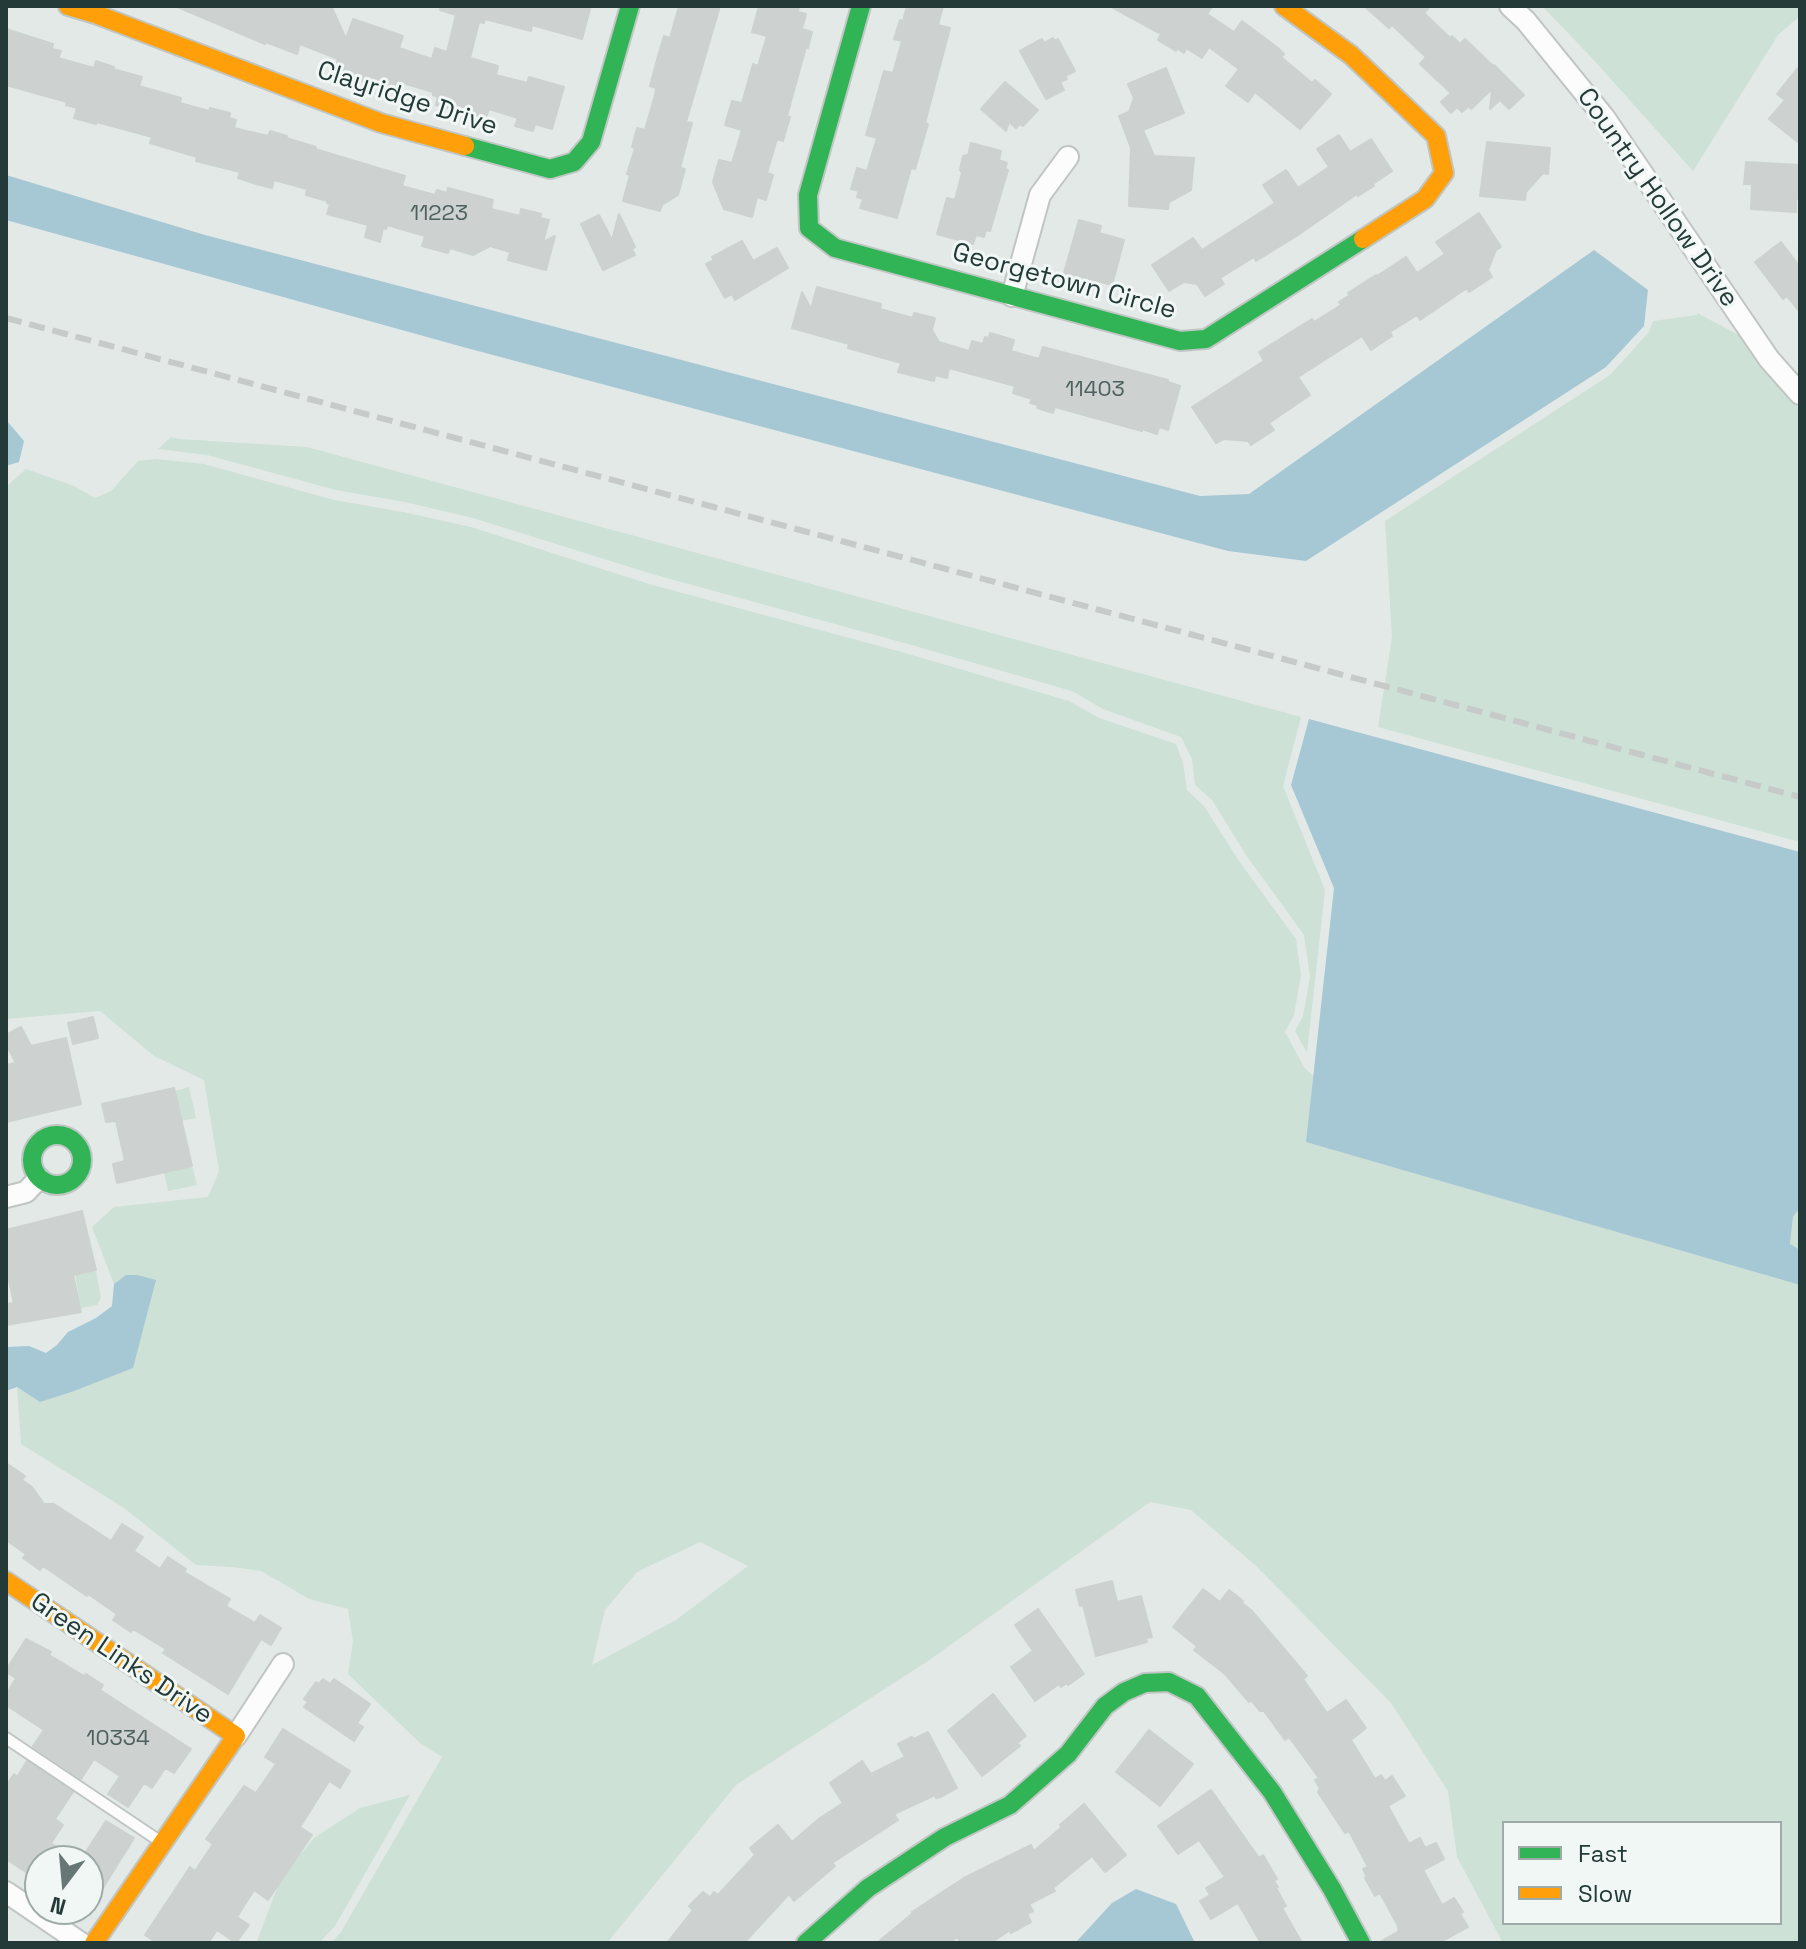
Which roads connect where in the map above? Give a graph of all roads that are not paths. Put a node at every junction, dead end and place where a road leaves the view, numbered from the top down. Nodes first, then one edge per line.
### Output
1 (68, 6) edge
2 (630, 6) edge
3 (861, 6) edge
4 (1284, 6) edge
5 (1510, 6) edge
6 (1068, 157) dead end
7 (1012, 296) junction
8 (1800, 394) edge
9 (39, 1178) dead end
10 (6, 1197) edge
11 (6, 1581) edge
12 (283, 1664) dead end
13 (236, 1736) junction
14 (6, 1738) edge
15 (162, 1843) junction
16 (6, 1892) edge
17 (81, 1943) edge
18 (94, 1943) edge
19 (806, 1943) edge
20 (1361, 1943) edge

1 - 2 street, Clayridge Drive
3 - 7 street, Georgetown Circle
4 - 7 street, Georgetown Circle
5 - 8 street, Country Hollow Drive
6 - 7 street
9 - 10 street
11 - 13 street, Green Links Drive
12 - 13 street, Green Links Drive
13 - 15 street, Green Links Drive
14 - 15 lane
15 - 18 street, Green Links Drive
16 - 17 street
19 - 20 street

